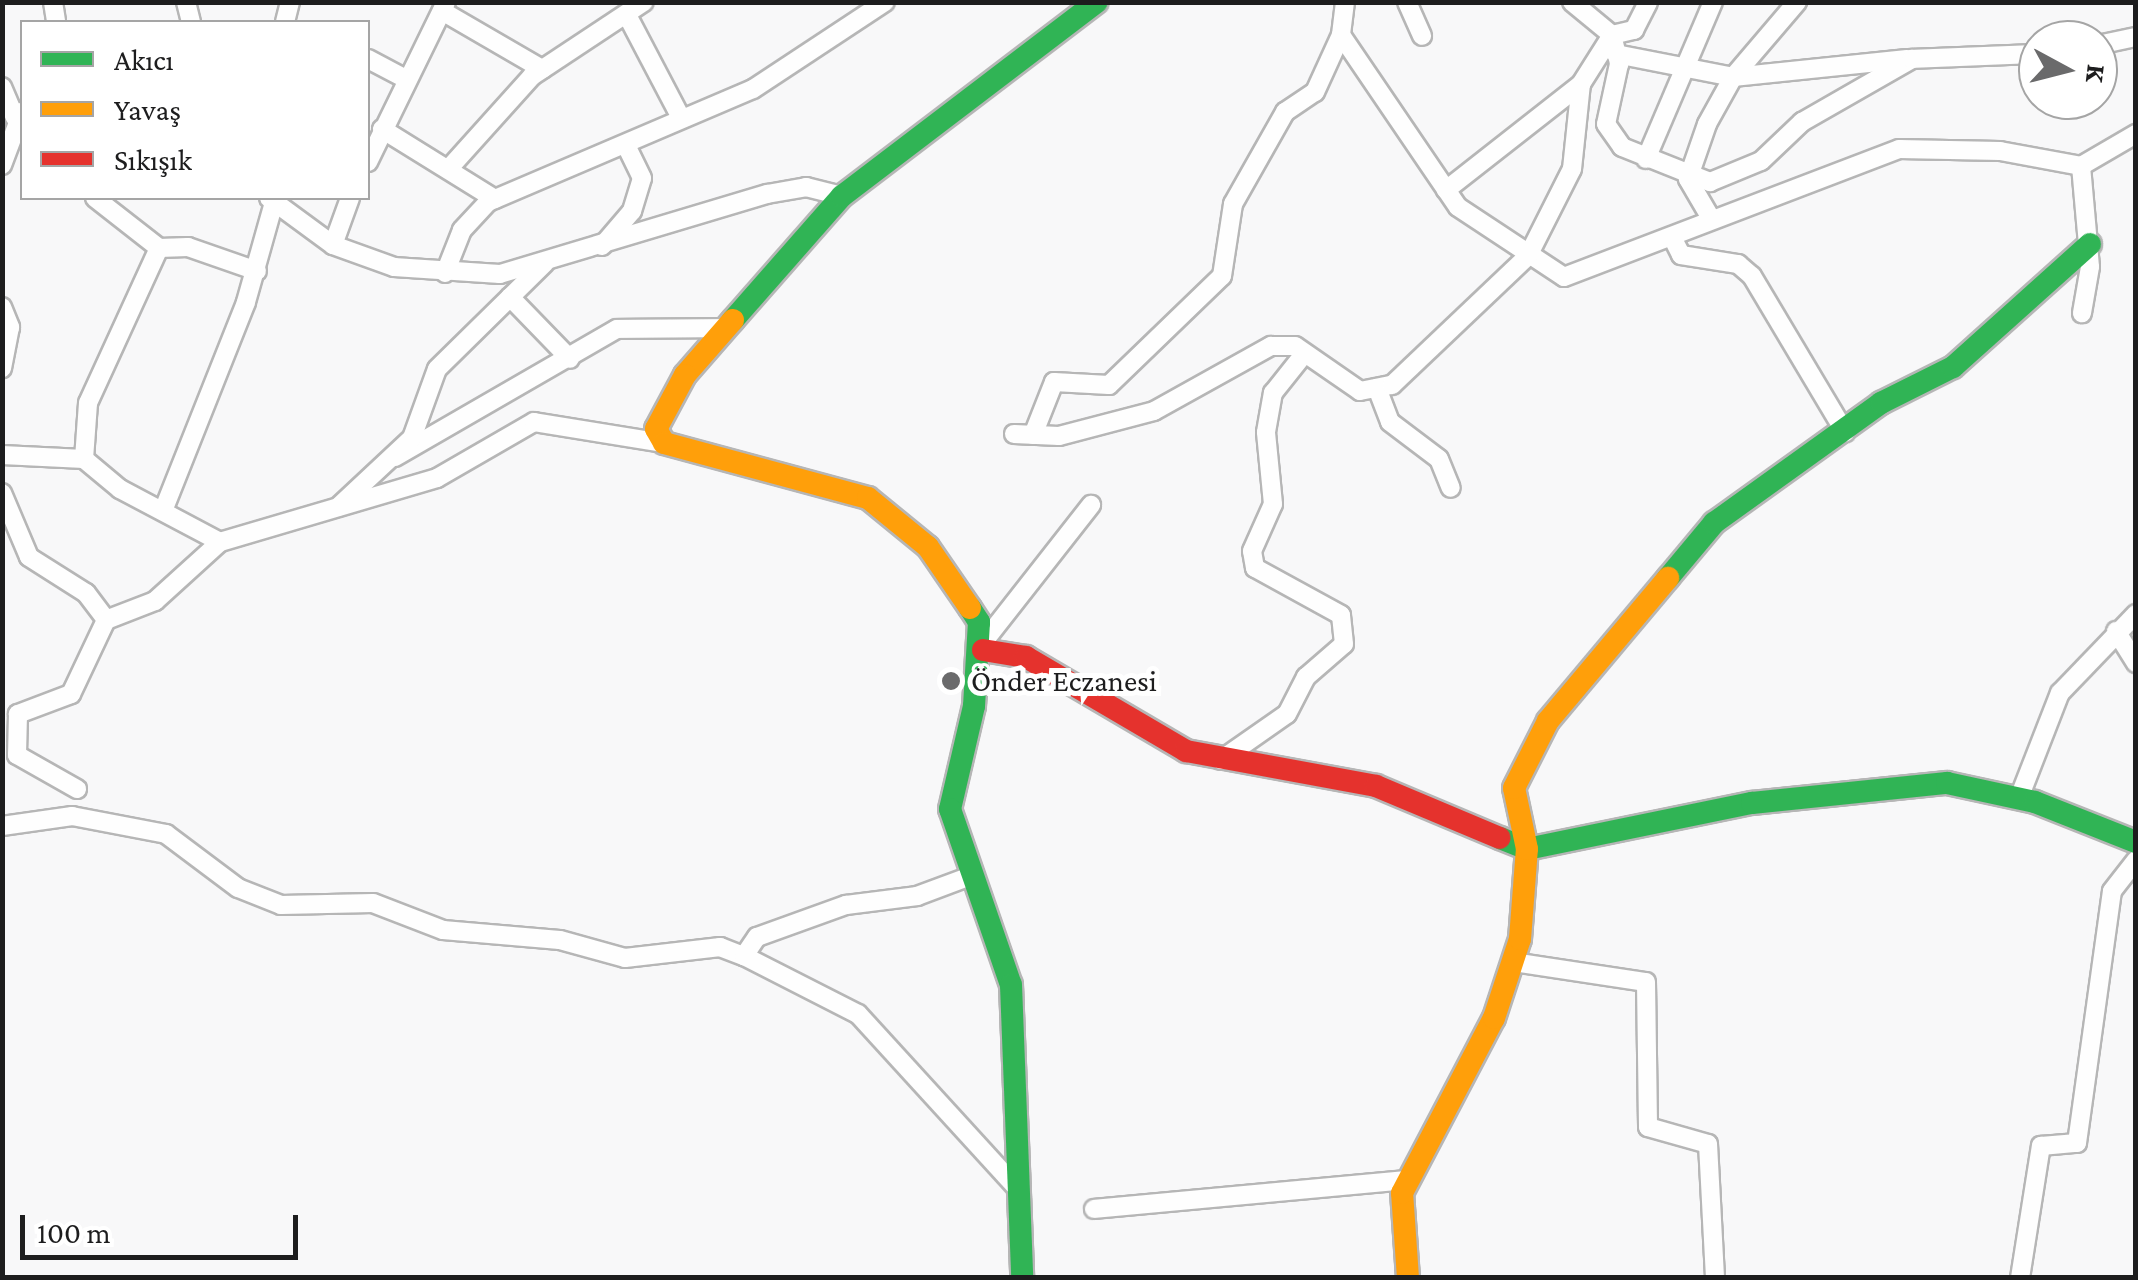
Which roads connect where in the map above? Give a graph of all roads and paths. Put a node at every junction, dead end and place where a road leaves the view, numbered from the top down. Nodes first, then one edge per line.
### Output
1 (644, 2) edge
2 (885, 2) edge
3 (1097, 2) edge
4 (1345, 2) edge
5 (1407, 2) edge
6 (1572, 2) edge
7 (1648, 2) edge
8 (1713, 2) edge
9 (1796, 2) edge
10 (444, 7) edge
11 (627, 15) junction
12 (1341, 34) junction
13 (1612, 35) junction
14 (1422, 36) dead end
15 (1616, 54) junction
16 (2018, 55) edge
17 (370, 59) edge
18 (1912, 59) junction
19 (1687, 68) junction
20 (542, 69) junction
21 (1733, 76) junction
22 (404, 78) junction
23 (1581, 84) junction
24 (2, 88) edge
25 (18, 114) edge
26 (680, 116) junction
27 (382, 130) junction
28 (2136, 134) edge
29 (626, 144) junction
30 (370, 157) edge
31 (1646, 159) junction
32 (452, 165) junction
33 (2, 166) edge
34 (2081, 166) junction
35 (1688, 179) junction
36 (1446, 190) junction
37 (842, 196) junction
38 (494, 199) junction
39 (99, 200) edge
40 (349, 200) edge
41 (271, 202) edge
42 (1709, 215) junction
43 (1672, 237) junction
44 (2090, 244) junction
45 (333, 245) junction
46 (602, 246) junction
47 (159, 248) junction
48 (1528, 256) junction
49 (548, 260) junction
50 (256, 271) junction
51 (445, 273) junction
52 (510, 298) junction
53 (2, 307) edge
54 (2082, 313) dead end
55 (725, 328) junction
56 (1304, 354) junction
57 (570, 359) junction
58 (2, 368) edge
59 (1377, 388) junction
60 (1845, 432) junction
61 (664, 443) junction
62 (2, 455) edge
63 (395, 457) junction
64 (84, 460) junction
65 (1452, 488) dead end
66 (2, 493) edge
67 (1091, 505) dead end
68 (165, 506) junction
69 (330, 514) junction
70 (220, 542) junction
71 (2136, 614) edge
72 (106, 620) junction
73 (2116, 631) junction
74 (982, 647) junction
75 (2136, 663) edge
76 (1220, 760) junction
77 (77, 790) dead end
78 (2019, 798) junction
79 (2, 826) edge
80 (2136, 842) edge
81 (1527, 849) junction
82 (2136, 860) edge
83 (968, 876) junction
84 (744, 956) junction
85 (1513, 962) junction
86 (1406, 1180) junction
87 (1017, 1188) junction
88 (1094, 1209) dead end
89 (1022, 1278) edge
90 (1408, 1278) edge
91 (1714, 1278) edge
92 (2020, 1278) edge

1 - 11 street
2 - 26 street
3 - 37 street
4 - 12 street
5 - 14 street
6 - 13 street
7 - 13 street
8 - 19 street
9 - 21 street
10 - 20 street
10 - 22 street
11 - 20 street
11 - 26 street
12 - 36 street
12 - 56 street
13 - 15 street
13 - 23 street
15 - 19 street
15 - 31 street
16 - 18 street
17 - 22 street
18 - 21 street
18 - 35 street
19 - 21 street
19 - 31 street
20 - 32 street
21 - 35 street
22 - 27 street
23 - 36 street
23 - 48 street
24 - 25 street
25 - 33 street
26 - 29 street
27 - 30 street
27 - 32 street
28 - 34 street
29 - 38 street
29 - 46 street
31 - 35 street
32 - 38 street
34 - 42 street
34 - 44 street
35 - 42 street
36 - 48 street
37 - 46 street
37 - 55 street
38 - 51 street
39 - 47 street
40 - 45 street
41 - 45 street
41 - 50 street
42 - 43 street
43 - 48 street
43 - 60 street
44 - 54 street
44 - 60 street
45 - 51 street
46 - 49 street
47 - 50 street
47 - 64 street
48 - 59 street
49 - 51 street
49 - 52 street
50 - 68 street
52 - 57 street
52 - 63 street
53 - 58 street
55 - 57 street
55 - 61 street
56 - 59 street
56 - 76 street
57 - 63 street
59 - 65 street
60 - 81 street
61 - 69 street
61 - 74 street
62 - 64 street
63 - 69 street
64 - 68 street
66 - 72 street
67 - 74 street
68 - 70 street
69 - 70 street
70 - 72 street
71 - 73 street
72 - 77 street
73 - 75 street
73 - 78 street
74 - 76 street
74 - 83 street
76 - 81 street
78 - 80 street
78 - 81 street
79 - 84 street
81 - 85 street
82 - 92 street
83 - 84 street
83 - 87 street
84 - 87 street
85 - 86 street
85 - 91 street
86 - 88 street
86 - 90 street
87 - 89 street

